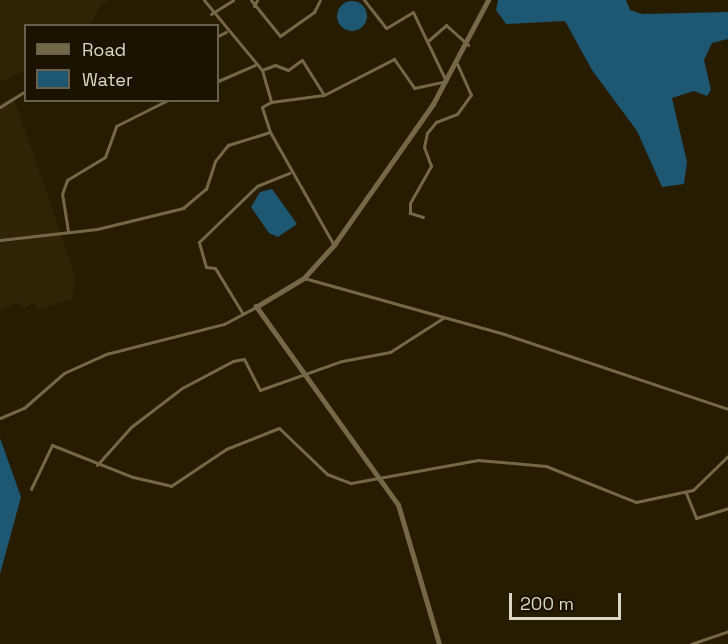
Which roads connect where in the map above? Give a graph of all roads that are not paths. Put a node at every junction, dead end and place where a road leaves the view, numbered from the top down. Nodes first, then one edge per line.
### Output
1 (204, 0) edge
2 (233, 0) edge
3 (251, 0) edge
4 (257, 0) edge
5 (320, 0) edge
6 (364, 0) edge
7 (488, 0) edge
8 (254, 6) junction
9 (211, 14) junction
10 (226, 32) junction
11 (219, 36) edge
12 (429, 40) junction
13 (468, 45) junction
14 (457, 64) junction
15 (255, 65) junction
16 (262, 70) junction
17 (219, 81) edge
18 (446, 81) junction
19 (24, 92) edge
20 (324, 95) junction
21 (164, 102) edge
22 (271, 102) junction
23 (0, 106) edge
24 (270, 132) junction
25 (290, 173) junction
26 (423, 217) dead end
27 (68, 231) junction
28 (0, 240) edge
29 (334, 245) junction
30 (304, 278) junction
31 (256, 307) junction
32 (243, 314) junction
33 (443, 318) junction
34 (304, 375) junction
35 (728, 409) edge
36 (0, 418) edge
37 (728, 456) edge
38 (98, 465) junction
39 (375, 480) junction
40 (31, 489) dead end
41 (686, 493) junction
42 (728, 508) edge
43 (728, 631) edge
44 (439, 644) edge
45 (691, 644) edge

1 - 9 street
2 - 9 street
3 - 8 street
4 - 8 street
5 - 8 street
6 - 12 street
7 - 13 main road
9 - 10 street
10 - 11 street
10 - 15 street
12 - 13 street
12 - 18 street
13 - 14 main road
14 - 18 main road
14 - 26 street
15 - 16 street
15 - 17 street
16 - 20 street
16 - 22 street
18 - 20 street
18 - 29 main road
19 - 23 street
20 - 22 street
21 - 27 street
22 - 24 street
24 - 25 street
24 - 27 street
25 - 29 street
25 - 32 street
27 - 28 street
29 - 30 main road
30 - 31 main road
30 - 33 street
31 - 32 street
31 - 34 main road
32 - 36 street
33 - 34 street
33 - 35 street
34 - 38 street
34 - 39 main road
37 - 41 street
38 - 39 street
38 - 40 street
39 - 41 street
39 - 44 main road
41 - 42 street
43 - 45 street

